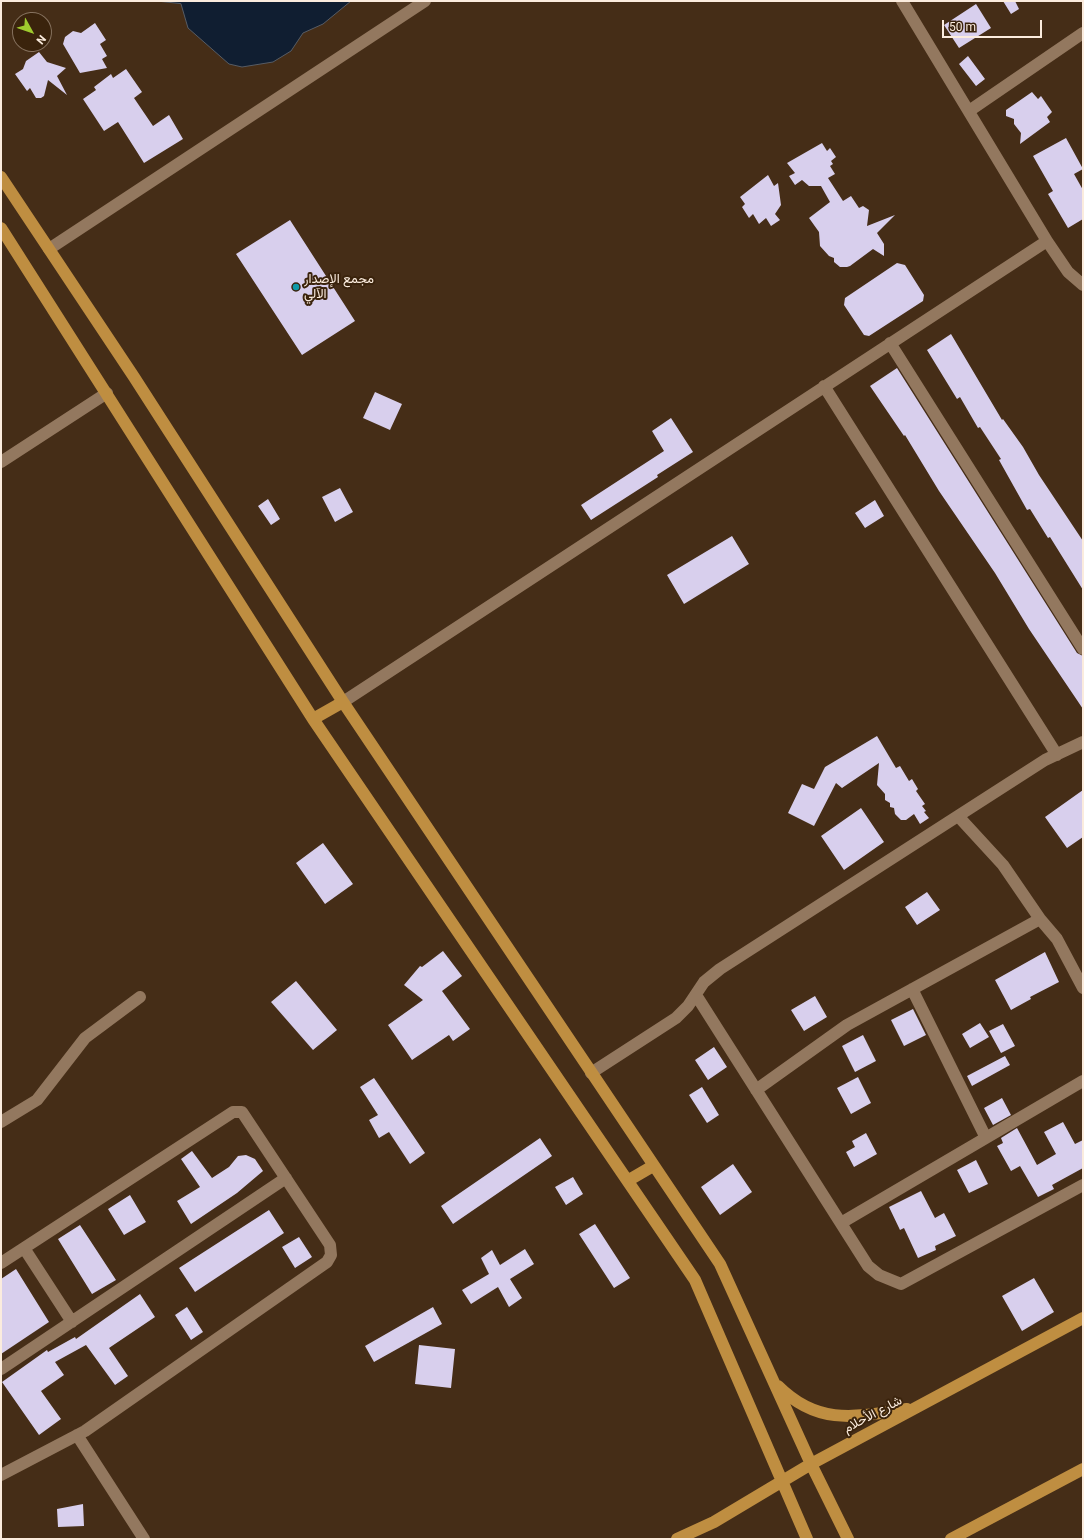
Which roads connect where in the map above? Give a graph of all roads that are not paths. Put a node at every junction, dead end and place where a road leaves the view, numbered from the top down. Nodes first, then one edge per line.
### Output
1 (425, 1) edge
2 (902, 1) edge
3 (1083, 33) edge
4 (969, 111) junction
5 (1, 177) edge
6 (1, 228) edge
7 (1047, 241) junction
8 (49, 249) junction
9 (1083, 285) edge
10 (890, 343) junction
11 (824, 386) junction
12 (107, 393) junction
13 (1, 462) edge
14 (1083, 649) edge
15 (343, 702) junction
16 (313, 719) junction
17 (1083, 742) edge
18 (1057, 755) junction
19 (958, 816) junction
20 (1040, 919) junction
21 (1083, 988) edge
22 (912, 989) junction
23 (696, 995) junction
24 (140, 997) dead end
25 (592, 1073) junction
26 (1083, 1082) edge
27 (756, 1090) junction
28 (1, 1122) edge
29 (986, 1138) junction
30 (653, 1166) junction
31 (286, 1178) junction
32 (629, 1180) junction
33 (1083, 1185) edge
34 (840, 1223) junction
35 (24, 1248) junction
36 (1, 1263) edge
37 (1083, 1318) edge
38 (72, 1322) junction
39 (1, 1369) edge
40 (774, 1383) junction
41 (916, 1408) junction
42 (77, 1435) junction
43 (811, 1464) junction
44 (1083, 1469) edge
45 (1, 1475) edge
46 (783, 1481) junction
47 (144, 1539) edge
48 (677, 1539) edge
49 (807, 1539) edge
50 (848, 1539) edge
51 (951, 1539) edge

1 - 8 street
2 - 4 street
3 - 4 street
4 - 7 street
5 - 8 main road
6 - 12 main road
7 - 9 street
7 - 10 street
8 - 15 main road
10 - 11 street
10 - 14 street
11 - 15 street
11 - 18 street
12 - 13 street
12 - 16 main road
15 - 16 main road
15 - 25 main road
16 - 32 main road
17 - 18 street
18 - 19 street
19 - 20 street
19 - 23 street
20 - 21 street
20 - 22 street
22 - 27 street
22 - 29 street
23 - 25 street
23 - 27 street
24 - 28 street
25 - 30 main road
26 - 29 street
27 - 34 street
29 - 34 street
30 - 32 main road
30 - 40 main road
31 - 35 street
31 - 38 street
31 - 42 street
32 - 46 main road
33 - 34 street
35 - 36 street
35 - 38 street
37 - 41 main road, شارع الأحلام
38 - 39 street
40 - 41 main road
40 - 43 main road
41 - 43 main road, شارع الأحلام
42 - 45 street
42 - 47 street
43 - 46 main road, شارع الأحلام
43 - 50 main road
44 - 51 main road
46 - 48 main road, شارع الأحلام
46 - 49 main road

